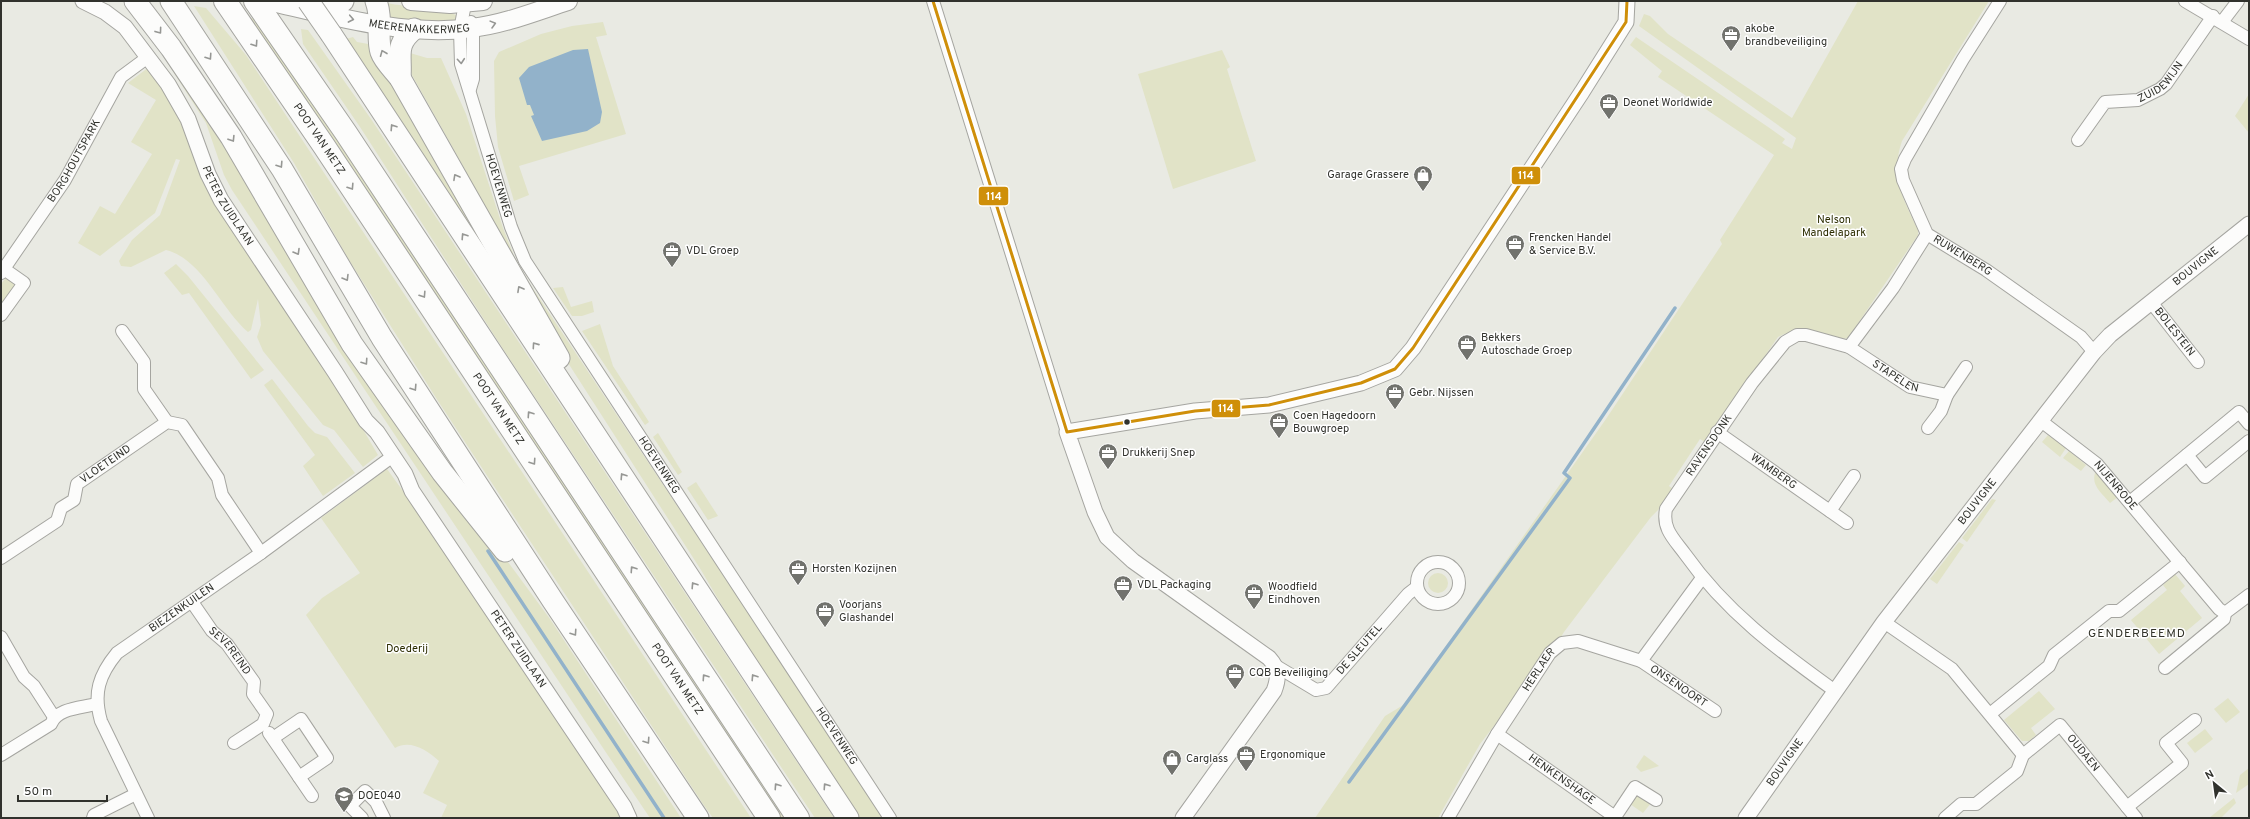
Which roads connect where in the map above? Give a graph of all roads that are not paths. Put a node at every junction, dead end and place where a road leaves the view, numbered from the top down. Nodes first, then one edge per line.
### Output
1 (83, 1) edge
2 (135, 1) edge
3 (172, 1) edge
4 (255, 1) edge
5 (342, 1) edge
6 (376, 1) edge
7 (411, 1) edge
8 (483, 1) edge
9 (568, 1) edge
10 (933, 1) edge
11 (1627, 1) edge
12 (2000, 1) edge
13 (2185, 1) edge
14 (2238, 1) edge
15 (465, 4) junction
16 (229, 7) edge
17 (316, 7) edge
18 (268, 10) edge
19 (2218, 19) junction
20 (380, 24) junction
21 (414, 29) junction
22 (467, 29) junction
23 (2249, 39) edge
24 (148, 57) junction
25 (400, 78) junction
26 (2078, 140) dead end
27 (2249, 224) edge
28 (1928, 234) junction
29 (2, 271) edge
30 (2151, 302) junction
31 (1, 315) edge
32 (122, 331) dead end
33 (1849, 347) junction
34 (2094, 352) junction
35 (2198, 362) dead end
36 (1966, 368) dead end
37 (1947, 395) junction
38 (573, 400) junction
39 (2041, 421) junction
40 (167, 422) junction
41 (2249, 424) edge
42 (1928, 428) dead end
43 (1067, 432) junction
44 (1717, 432) junction
45 (2249, 441) edge
46 (2187, 455) junction
47 (389, 458) junction
48 (1854, 476) dead end
49 (2130, 502) junction
50 (1830, 511) junction
51 (1847, 523) dead end
52 (262, 553) junction
53 (1, 558) edge
54 (2180, 562) junction
55 (1702, 578) junction
56 (1416, 587) dead end
57 (2249, 595) edge
58 (553, 601) junction
59 (192, 602) junction
60 (2225, 613) junction
61 (1884, 622) junction
62 (1, 637) edge
63 (1641, 661) junction
64 (1276, 666) junction
65 (2165, 668) dead end
66 (1835, 691) junction
67 (96, 704) junction
68 (1716, 711) dead end
69 (1990, 714) junction
70 (54, 717) junction
71 (2195, 720) dead end
72 (263, 724) junction
73 (1497, 734) junction
74 (273, 738) junction
75 (234, 742) dead end
76 (1, 755) edge
77 (2024, 755) junction
78 (299, 777) junction
79 (136, 794) junction
80 (312, 796) dead end
81 (1656, 800) dead end
82 (2128, 807) junction
83 (626, 812) edge
84 (93, 818) edge
85 (148, 818) edge
86 (362, 818) edge
87 (384, 818) edge
88 (636, 818) edge
89 (698, 818) edge
90 (769, 818) edge
91 (798, 818) edge
92 (848, 818) edge
93 (890, 818) edge
94 (1183, 818) edge
95 (1448, 818) edge
96 (1746, 818) edge
97 (1945, 818) edge
98 (2136, 818) edge

1 - 24 street, PETER ZUIDLAAN
2 -> 58 highway
3 -> 58 highway
4 - 18 highway
5 - 17 highway
6 - 20 highway
7 - 15 main road, MEERENAKKERWEG
8 - 15 main road, MEERENAKKERWEG
22 -> 9 main road, MEERENAKKERWEG
10 - 43 street
11 - 43 street
12 - 28 street, RUWENBERG
13 - 19 street
14 - 19 street
15 - 22 street, HOEVENWEG
16 -> 90 highway, POOT VAN METZ
17 - 18 main road, MEERENAKKERWEG
17 -> 20 main road, MEERENAKKERWEG
38 -> 17 highway, bridge
91 -> 18 highway
19 - 23 street
19 - 26 street, ZUIDEWIJN
20 - 21 main road, MEERENAKKERWEG
25 -> 20 highway
21 - 22 main road, MEERENAKKERWEG
21 - 25 highway
22 - 93 street, HOEVENWEG
24 - 29 street, BORGHOUTSPARK
24 - 47 street, PETER ZUIDLAAN
38 -> 25 highway
27 - 30 street, BOUVIGNE
28 - 33 street
28 - 34 street, RUWENBERG
29 - 31 street, BORGHOUTSPARK
30 - 34 street, BOUVIGNE
30 - 35 street, BOLESTEIN
32 - 40 street
33 - 37 street, STAPELEN
33 - 44 street, RAVENSDONK
34 - 39 street, BOUVIGNE
36 - 37 street
37 - 42 street
92 -> 38 highway
39 - 49 street, NIJENRODE
39 - 61 street, BOUVIGNE
40 - 52 street
40 - 53 street, VLOETEIND
41 - 46 street
43 - 64 street
44 - 50 street, WAMBERG
44 - 55 street, RAVENSDONK
45 - 46 street
46 - 49 street
47 - 52 street, BIEZENKUILEN
47 - 83 street, PETER ZUIDLAAN
48 - 50 street
49 - 54 street, NIJENRODE
50 - 51 street, WAMBERG
52 - 59 street, BIEZENKUILEN
54 - 60 street, NIJENRODE
54 - 69 street
55 - 63 street
55 - 66 street, RAVENSDONK
56 - 64 street, DE SLEUTEL
57 - 60 street
58 -> 89 highway
59 - 67 street, BIEZENKUILEN
59 - 72 street, SEVEREIND
60 - 65 street
61 - 66 street, BOUVIGNE
61 - 69 street
62 - 70 street
63 - 68 street, ONSENOORT
63 - 73 street, HERLAER
64 - 94 street
66 - 96 street, BOUVIGNE
67 - 70 street
67 - 79 street, BIEZENKUILEN
69 - 77 street
70 - 76 street
71 - 82 street
72 - 74 street
72 - 75 street
73 - 81 street, HENKENSHAGE
73 - 95 street, HERLAER
74 - 78 street
74 - 78 street
77 - 82 street, OUDAEN
77 - 97 street, OUDAEN
78 - 80 street
79 - 84 street
79 - 85 street, BIEZENKUILEN
82 - 98 street, OUDAEN
83 - 88 street, PETER ZUIDLAAN
86 - 87 street

